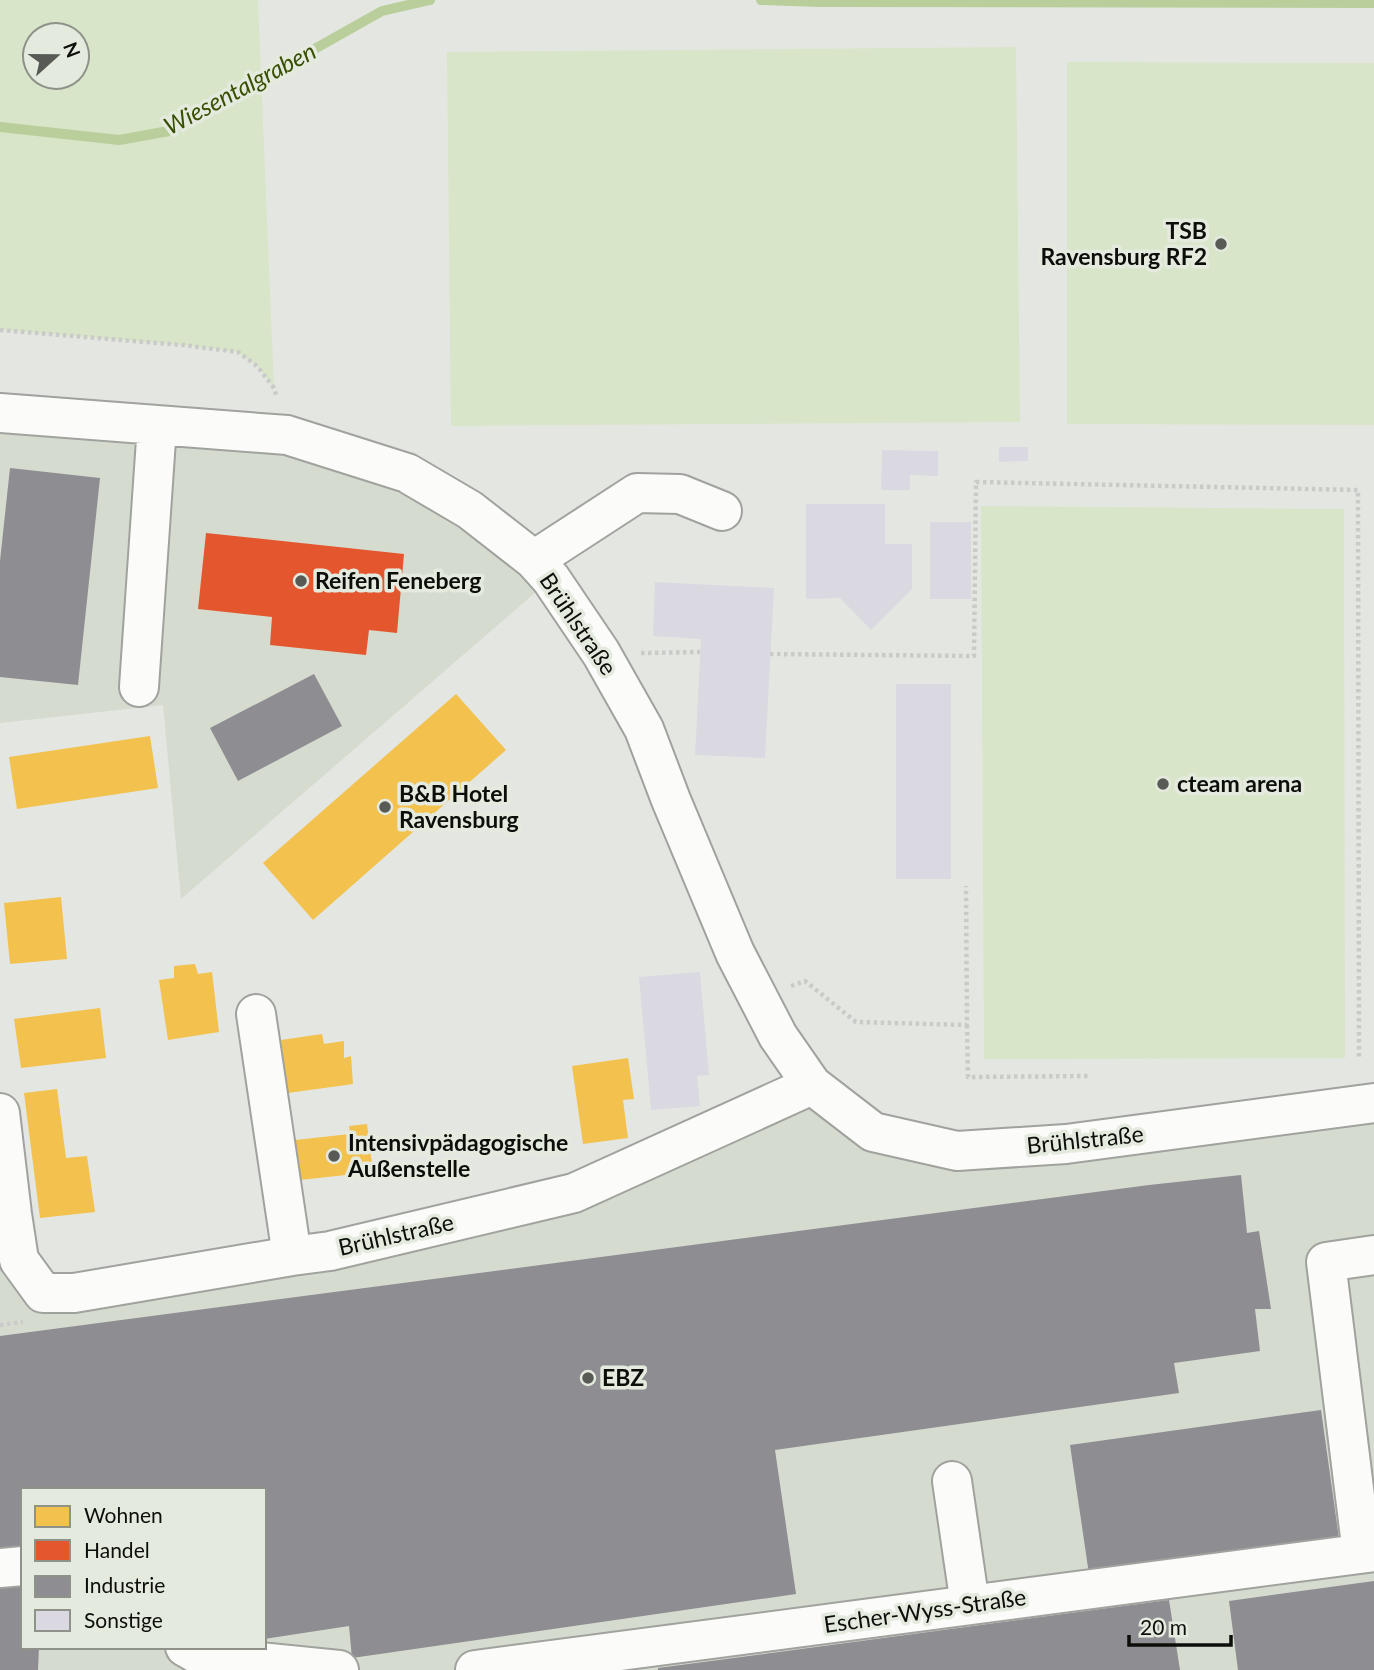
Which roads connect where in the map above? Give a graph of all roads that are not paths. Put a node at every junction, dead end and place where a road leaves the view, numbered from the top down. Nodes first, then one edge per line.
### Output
1 (0, 413) edge
2 (157, 425) junction
3 (722, 510) dead end
4 (534, 560) junction
5 (139, 687) dead end
6 (256, 1014) dead end
7 (812, 1085) junction
8 (1374, 1102) edge
9 (0, 1112) edge
10 (1374, 1255) edge
11 (292, 1256) junction
12 (952, 1481) dead end
13 (1368, 1553) edge
14 (21, 1566) edge
15 (0, 1568) edge
16 (970, 1605) junction
17 (189, 1649) edge
18 (339, 1670) edge
19 (475, 1670) edge

1 - 2 street, Brühlstraße
2 - 4 street, Brühlstraße
2 - 5 street
3 - 4 street
4 - 7 street, Brühlstraße
6 - 11 street
7 - 8 street, Brühlstraße
7 - 11 street, Brühlstraße
9 - 11 street, Brühlstraße
10 - 13 street
12 - 16 street
13 - 16 street, Escher-Wyss-Straße
14 - 15 street
16 - 19 street, Escher-Wyss-Straße
17 - 18 street

